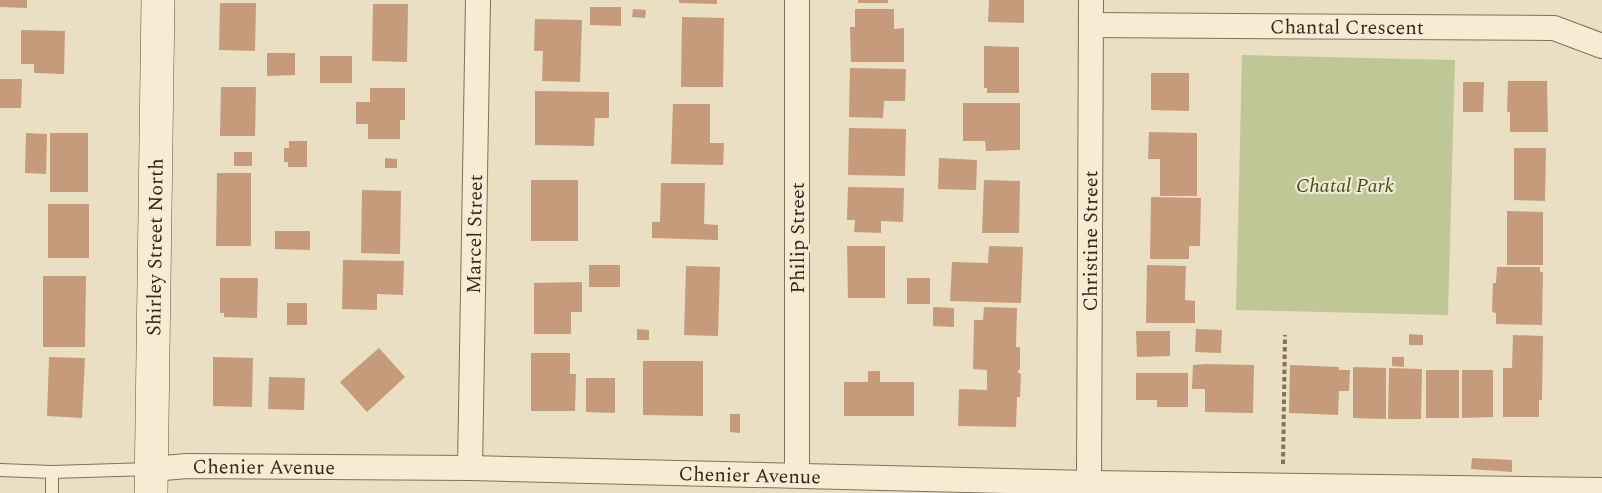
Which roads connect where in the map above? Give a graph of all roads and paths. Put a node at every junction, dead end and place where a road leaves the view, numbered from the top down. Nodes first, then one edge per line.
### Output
1 (158, 0) edge
2 (478, 0) edge
3 (797, 0) edge
4 (1091, 0) edge
5 (1091, 25) junction
6 (1602, 46) edge
7 (1285, 335) dead end
8 (471, 468) junction
9 (0, 470) edge
10 (52, 472) junction
11 (797, 475) junction
12 (151, 481) edge
13 (1089, 483) junction
14 (1282, 489) edge
15 (1602, 490) edge
16 (52, 493) edge

1 - 12 main road, Shirley Street North
2 - 8 street, Marcel Street
3 - 11 street, Philip Street
4 - 5 street, Christine Street
5 - 6 street, Chantal Crescent
5 - 13 street, Christine Street
7 - 14 path
8 - 11 street, Chenier Avenue
8 - 12 street, Chenier Avenue
9 - 10 lane
10 - 12 lane
10 - 16 lane
11 - 13 street, Chenier Avenue
13 - 14 street, Chenier Avenue
14 - 15 street, Chenier Avenue

